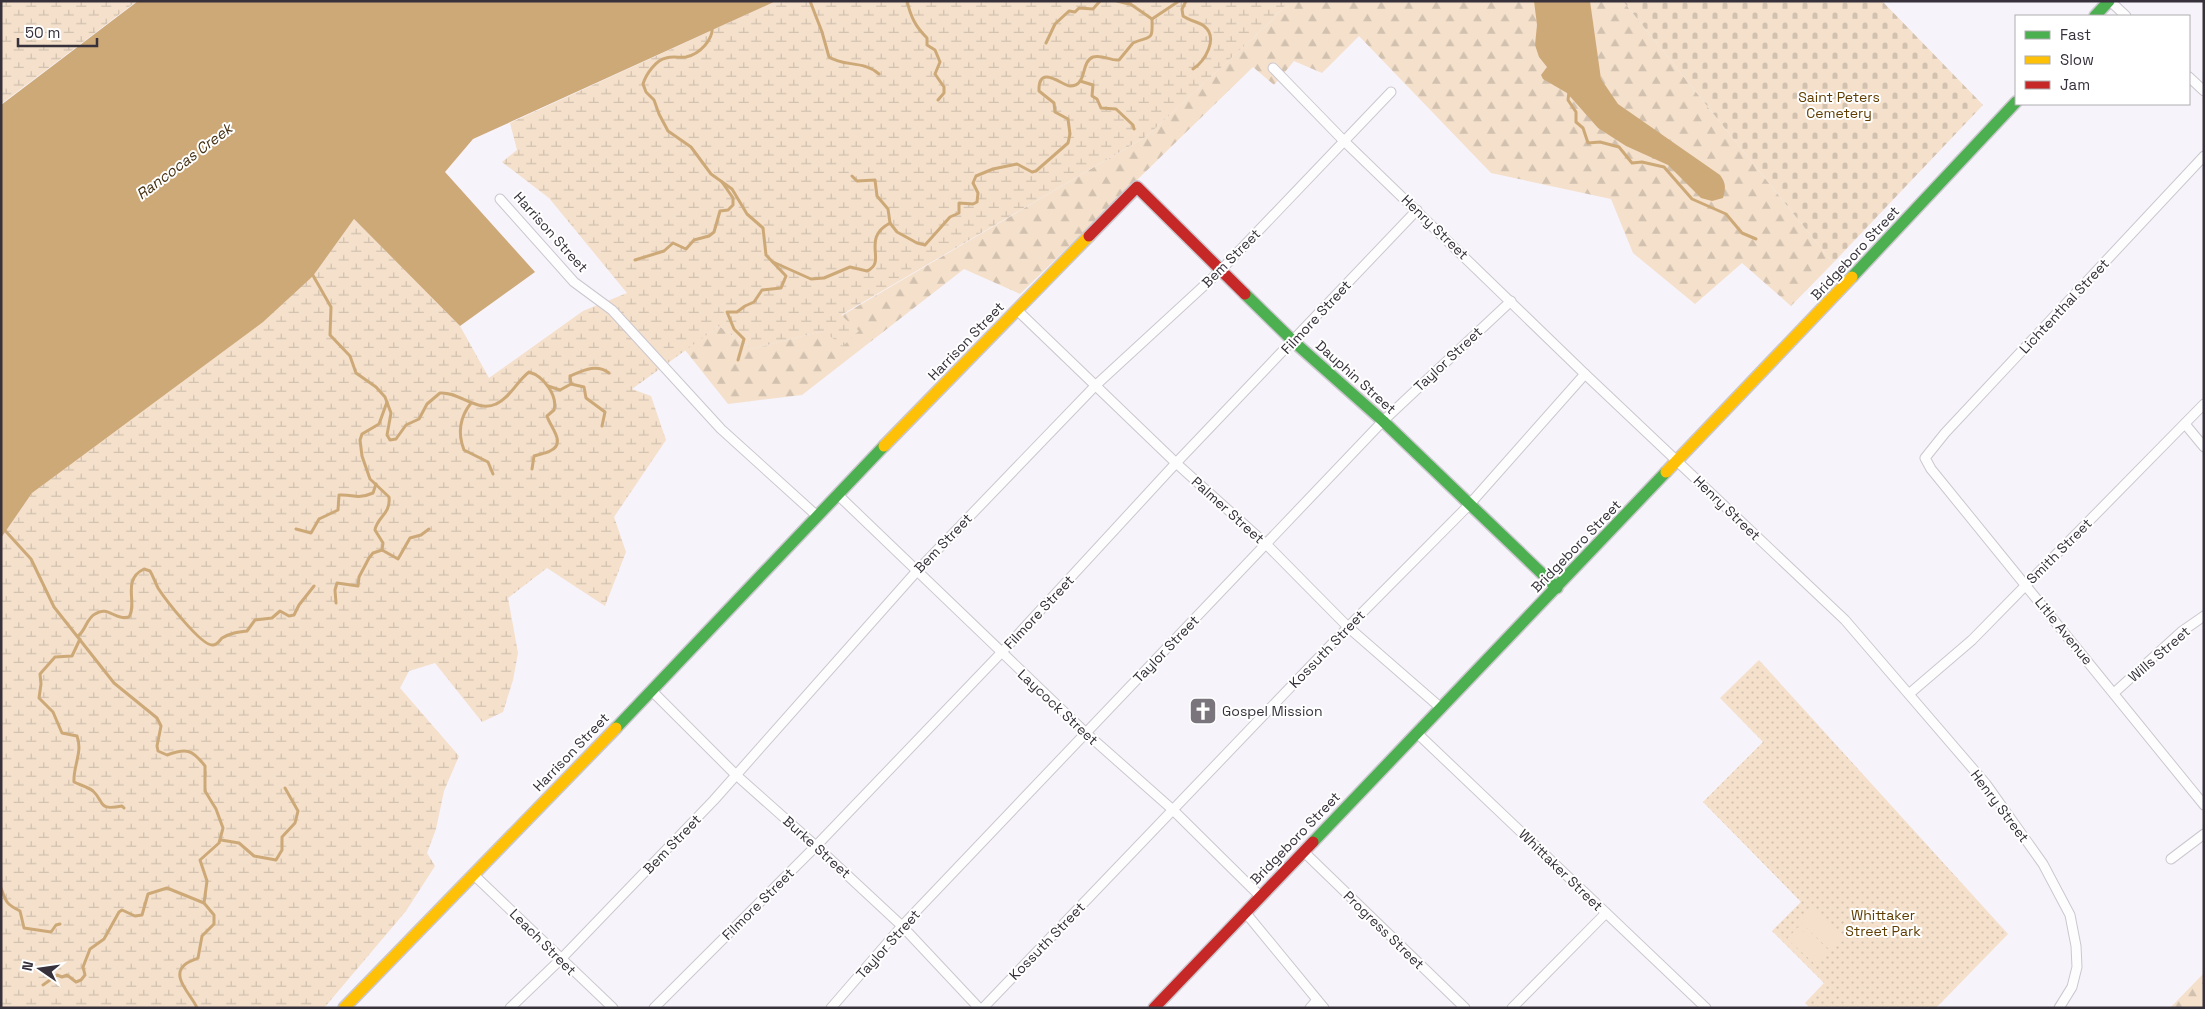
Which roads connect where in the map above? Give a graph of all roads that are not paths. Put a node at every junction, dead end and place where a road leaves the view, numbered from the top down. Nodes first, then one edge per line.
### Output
1 (2110, 1) edge
2 (2096, 15) edge
3 (2125, 15) edge
4 (1273, 68) dead end
5 (2190, 77) edge
6 (2204, 91) edge
7 (1390, 92) dead end
8 (2015, 103) edge
9 (1343, 140) junction
10 (2204, 156) edge
11 (1137, 187) joint
12 (500, 199) dead end
13 (1417, 210) junction
14 (1220, 271) junction
15 (1511, 301) junction
16 (1018, 310) junction
17 (1293, 341) junction
18 (1585, 374) junction
19 (1096, 385) junction
20 (2204, 404) edge
21 (1383, 421) junction
22 (2185, 424) junction
23 (2204, 447) edge
24 (1925, 458) joint
25 (1677, 461) junction
26 (1176, 463) junction
27 (837, 494) junction
28 (1469, 505) junction
29 (816, 515) junction
30 (1267, 544) junction
31 (916, 572) junction
32 (2026, 584) junction
33 (1557, 588) junction
34 (2204, 616) edge
35 (1348, 627) junction
36 (1001, 653) junction
37 (651, 690) junction
38 (2114, 693) junction
39 (1909, 694) junction
40 (1441, 708) junction
41 (1417, 732) junction
42 (1086, 733) junction
43 (735, 774) junction
44 (2204, 805) edge
45 (1173, 810) junction
46 (2204, 834) edge
47 (816, 846) junction
48 (1304, 852) junction
49 (2171, 859) dead end
50 (474, 875) junction
51 (1260, 896) junction
52 (1245, 912) junction
53 (1606, 912) junction
54 (902, 926) junction
55 (562, 958) junction
56 (1318, 1000) junction
57 (344, 1008) edge
58 (510, 1008) edge
59 (613, 1008) edge
60 (654, 1008) edge
61 (831, 1008) edge
62 (979, 1008) edge
63 (983, 1008) edge
64 (1154, 1008) edge
65 (1310, 1008) edge
66 (1324, 1008) edge
67 (1465, 1008) edge
68 (1512, 1008) edge
69 (1706, 1008) edge
70 (2059, 1008) edge

1 - 2 street
1 - 3 street
4 - 9 street, Henry Street
5 - 6 street
7 - 9 street, Bem Street
8 - 25 street, Bridgeboro Street
9 - 13 street, Henry Street
9 - 14 street, Bem Street
10 - 24 street, Lichtenthal Street
11 - 14 street, Dauphin Street
11 - 16 street, Harrison Street
12 - 29 street, Harrison Street
13 - 15 street, Henry Street
13 - 17 street, Filmore Street
14 - 17 street, Dauphin Street
14 - 19 street, Bem Street
15 - 18 street, Henry Street
15 - 21 street, Taylor Street
16 - 19 street, Palmer Street
16 - 27 street, Harrison Street
17 - 21 street, Dauphin Street
17 - 26 street, Filmore Street
18 - 25 street, Henry Street
18 - 28 street, Kossuth Street
19 - 26 street, Palmer Street
19 - 31 street, Bem Street
20 - 22 street, Smith Street
21 - 28 street, Dauphin Street
21 - 30 street, Taylor Street
22 - 23 street
22 - 32 street, Smith Street
24 - 32 street, Litle Avenue
25 - 33 street, Bridgeboro Street
25 - 39 street, Henry Street
26 - 30 street, Palmer Street
26 - 36 street, Filmore Street
27 - 29 street, Harrison Street
27 - 31 street, Laycock Street
28 - 33 street, Dauphin Street
28 - 35 street, Kossuth Street
29 - 37 street, Harrison Street
30 - 35 street, Palmer Street
30 - 42 street, Taylor Street
31 - 36 street, Laycock Street
31 - 43 street, Bem Street
32 - 38 street, Litle Avenue
32 - 39 street, Smith Street
33 - 40 street, Bridgeboro Street
34 - 38 street, Wills Street
35 - 40 street, Palmer Street
35 - 45 street, Kossuth Street
36 - 42 street, Laycock Street
36 - 47 street, Filmore Street
37 - 43 street, Burke Street
37 - 50 street, Harrison Street
38 - 44 street, Litle Avenue
39 - 70 street, Henry Street
40 - 41 street, Bridgeboro Street
41 - 48 street, Bridgeboro Street
41 - 53 street, Whittaker Street
42 - 45 street, Laycock Street
42 - 54 street, Taylor Street
43 - 47 street, Burke Street
43 - 55 street, Bem Street
45 - 51 street, Laycock Street
45 - 63 street, Kossuth Street
46 - 49 street
47 - 54 street, Burke Street
47 - 60 street, Filmore Street
48 - 51 street, Bridgeboro Street
48 - 67 street, Progress Street
50 - 55 street, Leach Street
50 - 57 street, Harrison Street
51 - 52 street, Bridgeboro Street
52 - 56 street
52 - 64 street, Bridgeboro Street
53 - 68 street
53 - 69 street, Whittaker Street
54 - 61 street, Taylor Street
54 - 62 street, Burke Street
55 - 58 street, Bem Street
55 - 59 street, Leach Street
56 - 65 street
56 - 66 street

